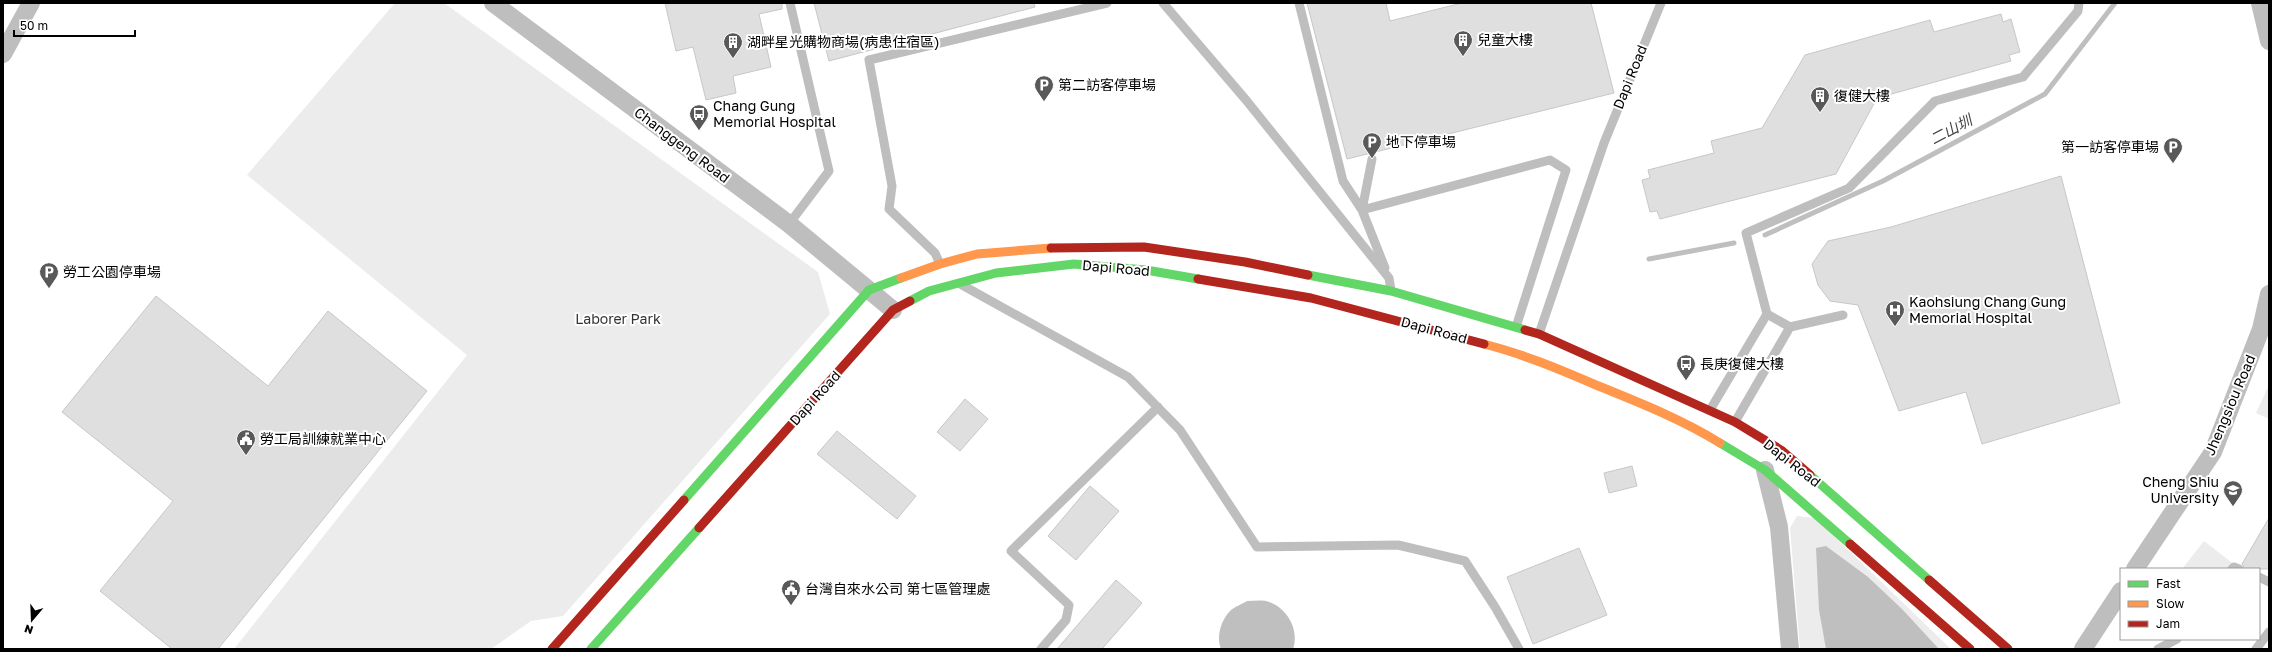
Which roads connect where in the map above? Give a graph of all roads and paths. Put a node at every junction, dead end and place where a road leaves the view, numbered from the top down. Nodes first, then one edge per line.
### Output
1 (31, 3) edge
2 (493, 3) edge
3 (790, 3) edge
4 (1108, 3) edge
5 (1163, 3) edge
6 (1299, 3) edge
7 (1661, 3) edge
8 (2079, 3) edge
9 (2260, 3) edge
10 (2269, 41) edge
11 (3, 54) edge
12 (1372, 159) dead end
13 (1362, 210) junction
14 (789, 224) junction
15 (940, 264) junction
16 (1389, 278) junction
17 (958, 283) junction
18 (869, 290) junction
19 (1392, 291) junction
20 (2269, 294) edge
21 (893, 310) junction
22 (1767, 314) junction
23 (1843, 315) dead end
24 (1516, 327) junction
25 (1790, 327) junction
26 (1539, 334) junction
27 (1158, 408) junction
28 (1710, 410) junction
29 (1735, 422) junction
30 (1765, 470) junction
31 (2136, 568) edge
32 (2260, 578) edge
33 (2269, 582) edge
34 (2120, 593) edge
35 (2269, 632) edge
36 (2175, 640) edge
37 (552, 649) edge
38 (591, 649) edge
39 (1041, 649) edge
40 (1519, 649) edge
41 (1790, 649) edge
42 (1970, 649) edge
43 (2008, 649) edge
44 (2083, 649) edge
45 (2158, 649) edge
46 (2256, 649) edge

1 - 11 street
2 - 14 street, Changgeng Road
3 - 14 lane
4 - 15 lane
5 - 16 lane
6 - 13 lane
7 - 26 lane, Dapi Road
8 - 22 lane
9 - 10 street
12 - 13 lane
13 - 16 lane
13 - 24 lane
14 - 18 street, Changgeng Road
15 - 18 main road, Dapi Road
15 - 19 main road, Dapi Road
16 - 19 lane
17 - 21 main road, Dapi Road
17 - 27 lane
17 - 30 main road, Dapi Road
18 - 21 street, Changgeng Road
18 - 37 main road, Dapi Road
19 - 24 main road, Dapi Road
20 - 31 street, Jhengsiou Road
21 - 38 main road, Dapi Road
22 - 25 lane
22 - 28 lane
23 - 25 lane
24 - 26 main road, Dapi Road
25 - 29 lane
26 - 28 main road, Dapi Road
27 - 39 lane
27 - 40 lane
28 - 29 main road, Dapi Road
29 - 43 main road, Dapi Road
30 - 41 street, Dapi Road
30 - 42 main road, Dapi Road
32 - 33 lane
34 - 44 street
35 - 46 lane
36 - 45 lane

